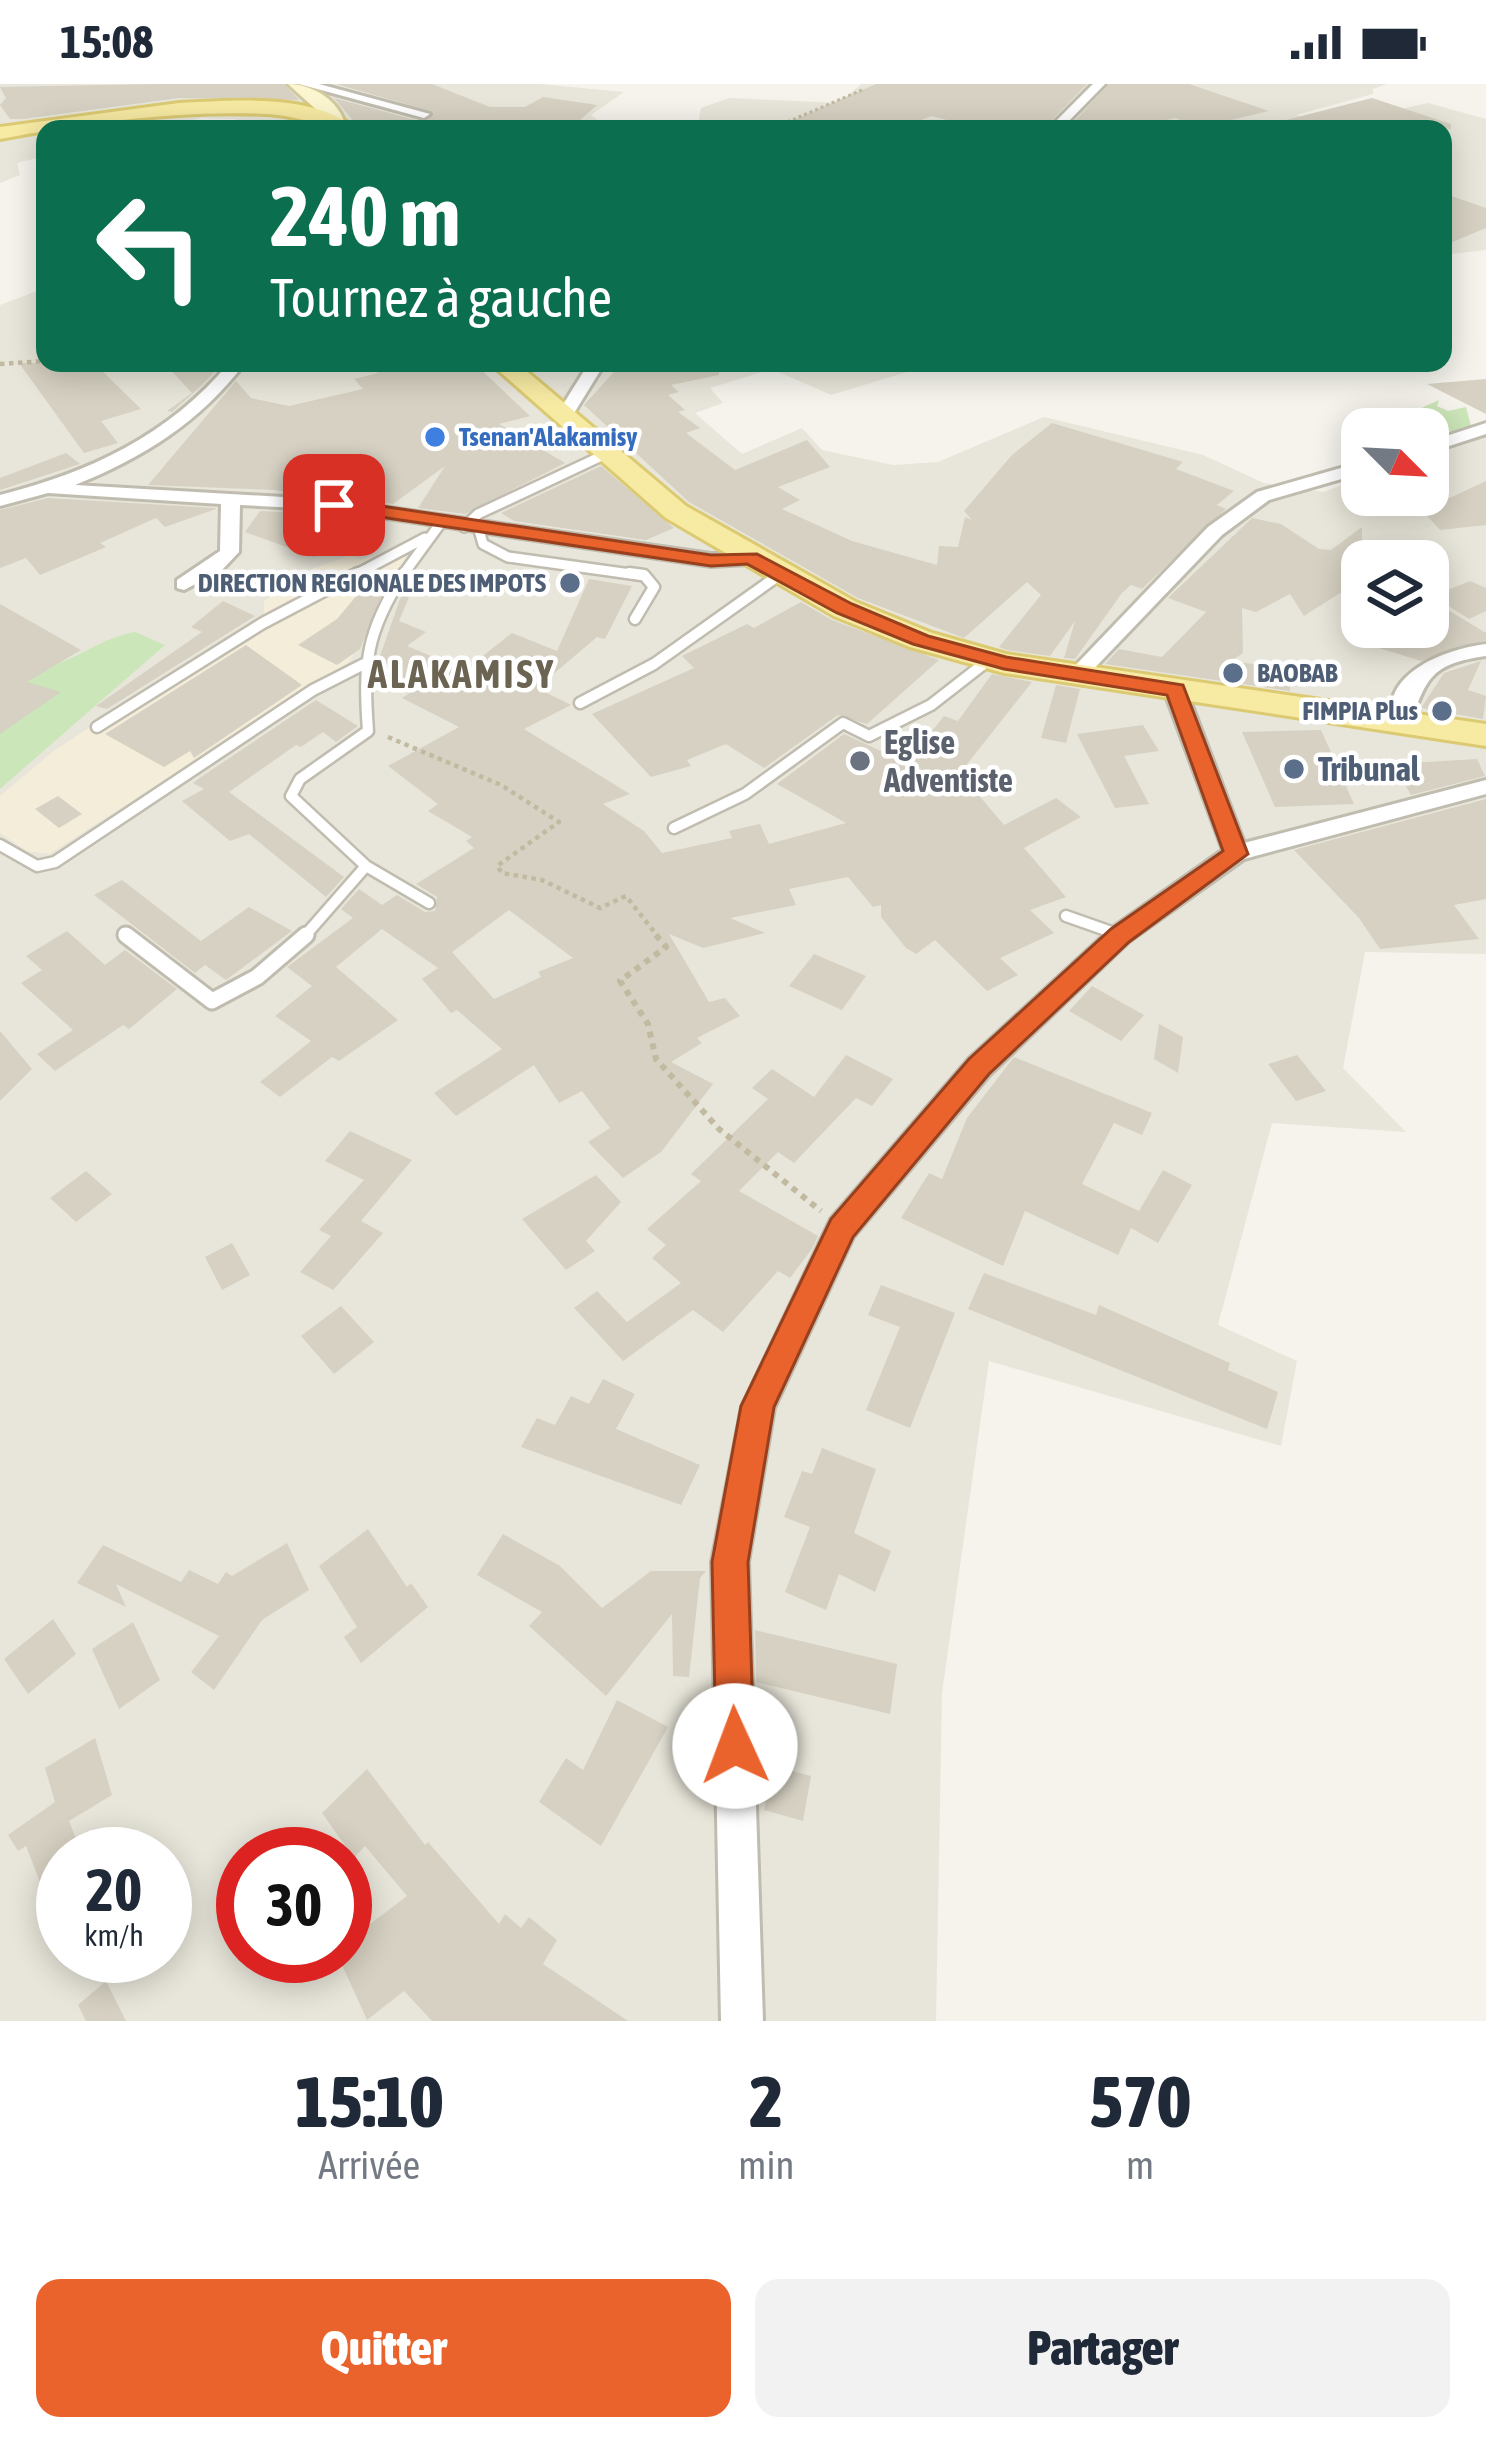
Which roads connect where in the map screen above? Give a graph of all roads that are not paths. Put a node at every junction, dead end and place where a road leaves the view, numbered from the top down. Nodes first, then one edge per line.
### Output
1 (301, 84) edge
2 (1099, 84) edge
3 (424, 114) dead end
4 (73, 120) edge
5 (325, 120) edge
6 (338, 120) edge
7 (1063, 120) edge
8 (36, 127) edge
9 (0, 133) edge
10 (231, 372) edge
11 (513, 372) edge
12 (591, 372) edge
13 (565, 414) junction
14 (1486, 428) edge
15 (1449, 441) edge
16 (608, 453) junction
17 (1341, 473) edge
18 (52, 488) junction
19 (230, 496) junction
20 (0, 501) edge
21 (471, 528) junction
22 (435, 530) junction
23 (750, 558) junction
24 (782, 573) junction
25 (184, 584) dead end
26 (635, 619) dead end
27 (1486, 650) edge
28 (989, 659) junction
29 (364, 664) junction
30 (1078, 674) junction
31 (1175, 690) junction
32 (580, 704) dead end
33 (1401, 721) junction
34 (97, 727) dead end
35 (1486, 735) edge
36 (1486, 787) edge
37 (674, 827) dead end
38 (0, 845) edge
39 (1236, 854) junction
40 (366, 866) junction
41 (429, 904) dead end
42 (1066, 916) dead end
43 (124, 933) dead end
44 (1120, 935) junction
45 (742, 2021) edge

1 - 3 street
1 - 6 street
2 - 7 street
4 - 5 main road
8 - 9 main road
10 - 18 street
11 - 13 main road
12 - 13 street
13 - 16 main road
14 - 15 street
16 - 21 lane
16 - 23 main road
17 - 30 street
18 - 19 street
18 - 20 street
19 - 22 street
19 - 25 street
21 - 22 street
21 - 23 street
21 - 26 lane
22 - 29 lane
22 - 34 lane
23 - 24 main road
24 - 28 main road
24 - 32 lane
27 - 33 street
28 - 30 main road
28 - 37 lane
29 - 38 lane
29 - 40 lane
30 - 31 main road
31 - 33 main road
31 - 39 street
33 - 35 main road
36 - 39 street
39 - 44 street
40 - 41 lane
40 - 43 lane
42 - 44 lane
44 - 45 street

